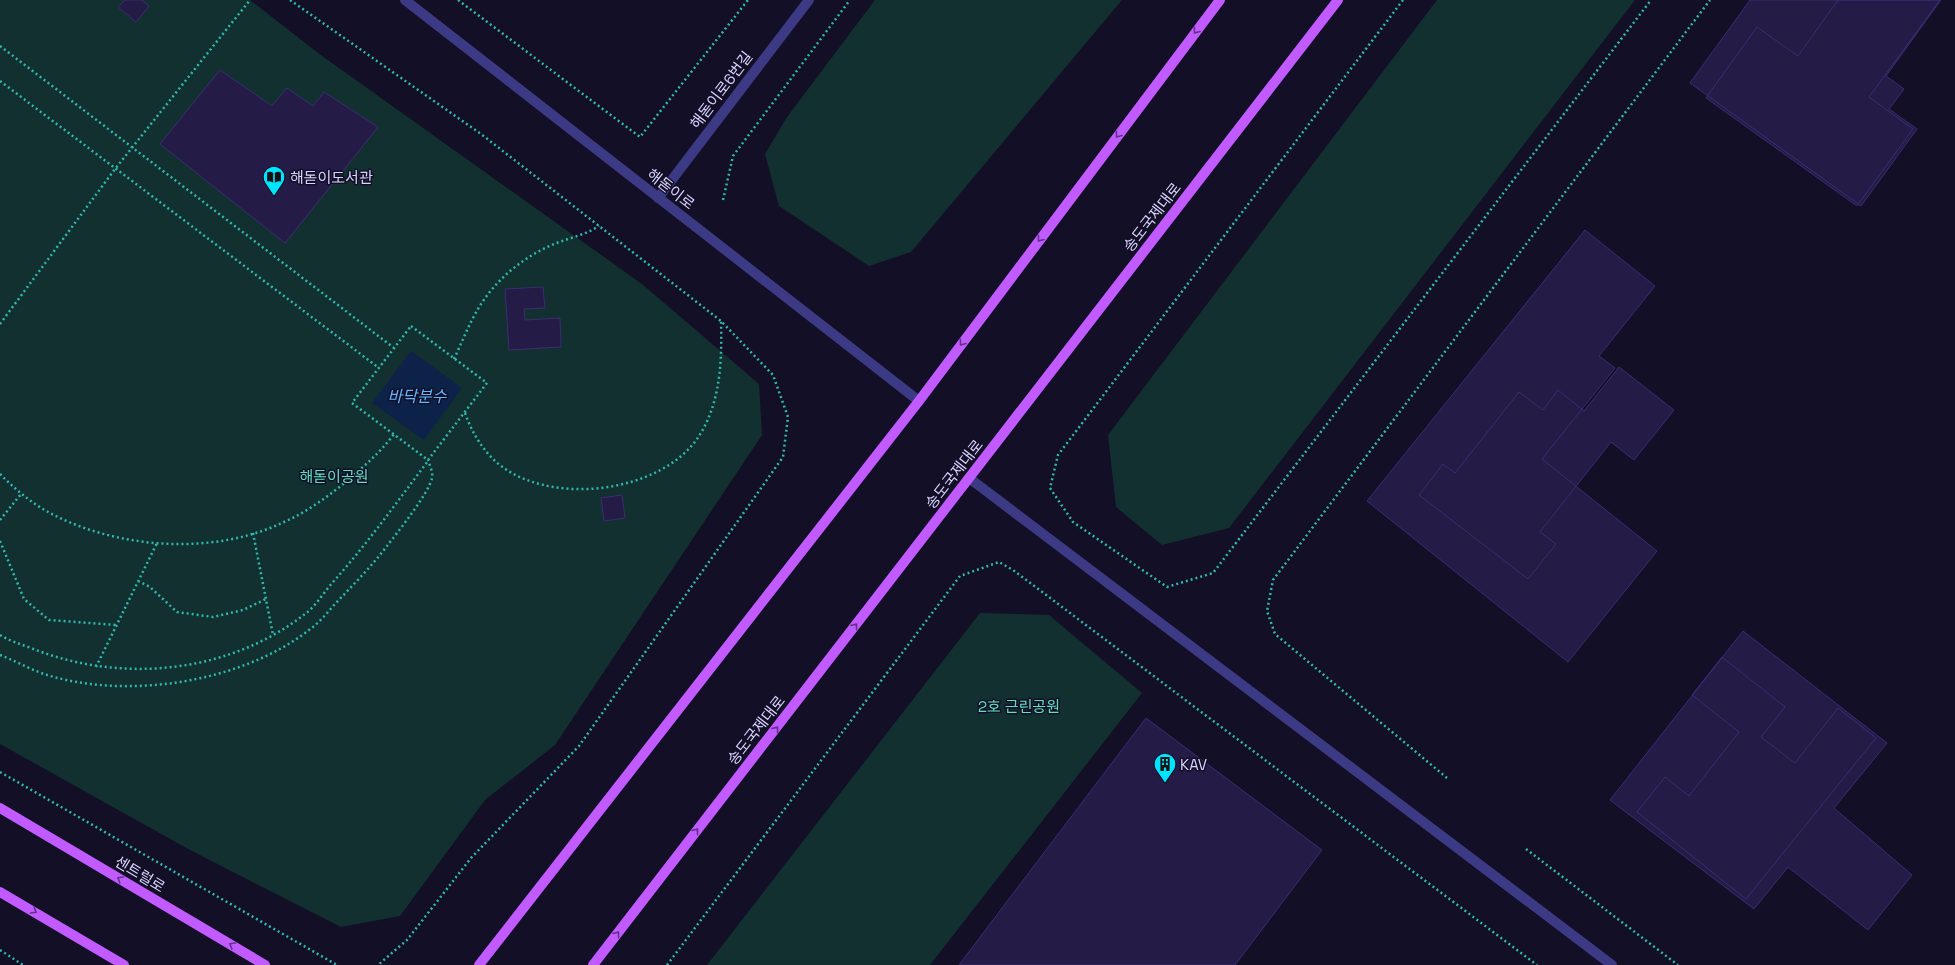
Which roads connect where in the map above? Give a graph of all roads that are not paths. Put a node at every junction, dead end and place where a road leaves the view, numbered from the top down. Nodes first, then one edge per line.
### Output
1 (405, 0) edge
2 (809, 0) edge
3 (1220, 0) edge
4 (1338, 0) edge
5 (658, 198) junction
6 (919, 401) junction
7 (969, 478) junction
8 (0, 808) edge
9 (0, 892) edge
10 (124, 965) edge
11 (265, 965) edge
12 (479, 965) edge
13 (593, 965) edge
14 (1612, 965) edge

1 - 5 street, 해돋이로
2 - 5 street, 해돋이로6번길
3 -> 6 main road
4 - 7 main road, 송도국제대로
5 - 6 street, 해돋이로
6 - 12 main road
13 -> 7 main road, 송도국제대로
7 - 14 street
11 -> 8 main road, 센트럴로
9 -> 10 main road

